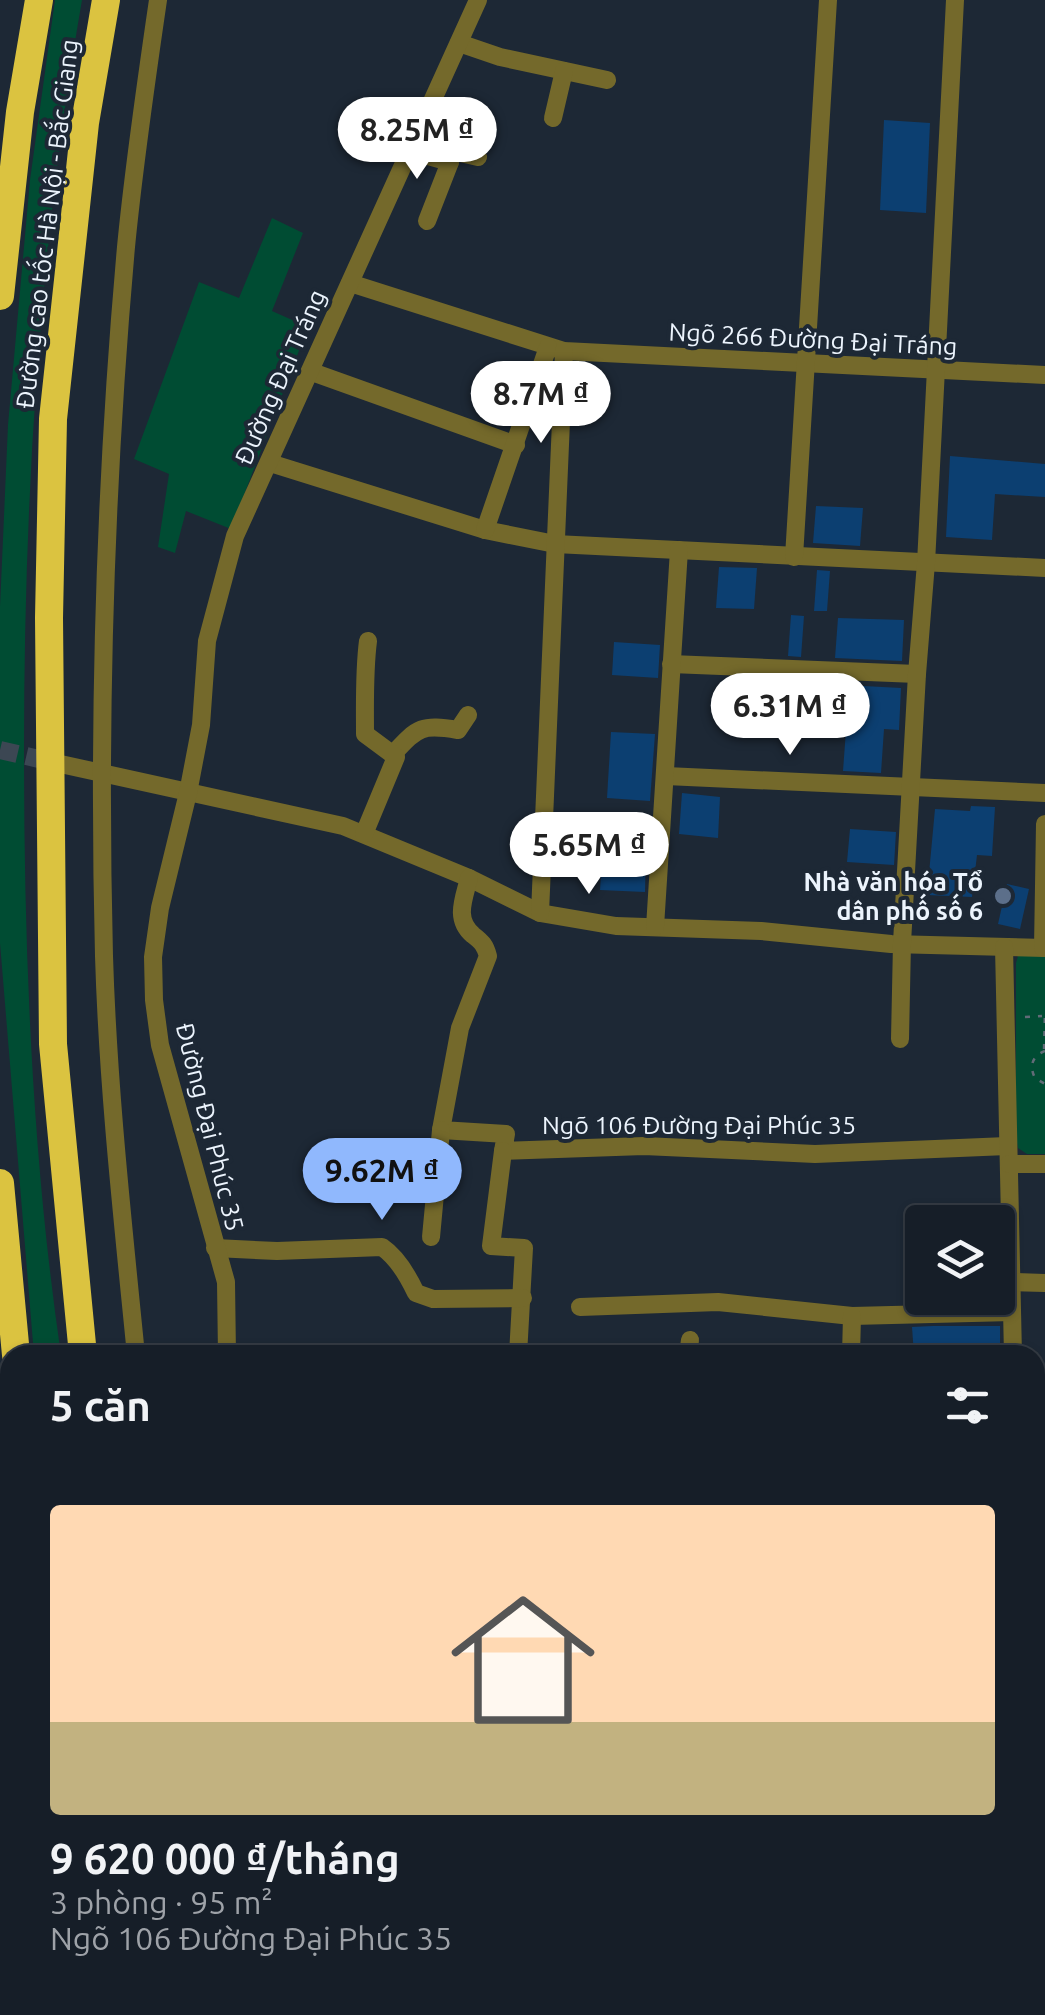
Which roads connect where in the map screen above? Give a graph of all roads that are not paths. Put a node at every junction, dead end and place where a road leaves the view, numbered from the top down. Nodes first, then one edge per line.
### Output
1 (39, 0) edge
2 (106, 0) edge
3 (158, 0) edge
4 (478, 0) edge
5 (828, 0) edge
6 (955, 0) edge
7 (459, 43) junction
8 (564, 72) junction
9 (608, 80) dead end
10 (553, 118) dead end
11 (410, 151) junction
12 (478, 156) dead end
13 (450, 162) junction
14 (427, 221) dead end
15 (350, 283) junction
16 (0, 296) edge
17 (556, 349) junction
18 (808, 366) junction
19 (934, 371) junction
20 (312, 372) junction
21 (1045, 375) edge
22 (516, 445) junction
23 (270, 463) junction
24 (486, 530) junction
25 (554, 544) junction
26 (679, 550) junction
27 (794, 557) junction
28 (926, 562) junction
29 (1045, 568) edge
30 (368, 641) dead end
31 (671, 664) junction
32 (917, 674) junction
33 (468, 714) dead end
34 (394, 753) junction
35 (56, 764) tunnel mouth
36 (102, 773) junction
37 (666, 776) junction
38 (912, 788) junction
39 (188, 793) junction
40 (1045, 794) edge
41 (1045, 824) edge
42 (364, 834) junction
43 (469, 878) junction
44 (540, 913) junction
45 (655, 927) junction
46 (902, 943) junction
47 (1004, 948) junction
48 (1044, 948) edge
49 (900, 1039) dead end
50 (441, 1130) junction
51 (503, 1151) junction
52 (1008, 1155) junction
53 (1045, 1164) edge
54 (0, 1183) edge
55 (1010, 1205) edge
56 (430, 1236) dead end
57 (214, 1248) junction
58 (1015, 1282) edge
59 (1045, 1283) edge
60 (523, 1298) junction
61 (580, 1306) dead end
62 (905, 1315) edge
63 (1012, 1315) edge
64 (852, 1316) junction
65 (15, 1345) edge
66 (82, 1345) edge
67 (135, 1345) edge
68 (227, 1345) edge
69 (519, 1345) edge
70 (851, 1345) edge
71 (1013, 1345) edge

1 - 16 highway, Đường cao tốc Hà Nội - Bắc Giang
2 - 66 highway, Đường cao tốc Hà Nội - Bắc Giang
3 - 36 street
4 - 7 street, Đường Đại Tráng
5 - 18 street
6 - 19 street
7 - 8 street
7 - 11 street, Đường Đại Tráng
8 - 9 street
8 - 10 street
11 - 13 street
11 - 15 street, Đường Đại Tráng
12 - 13 street
13 - 14 street
15 - 17 street, Ngõ 266 Đường Đại Tráng
15 - 20 street, Đường Đại Tráng
17 - 18 street, Ngõ 266 Đường Đại Tráng
17 - 22 street
17 - 25 street
18 - 19 street, Ngõ 266 Đường Đại Tráng
18 - 27 street
19 - 21 street, Ngõ 266 Đường Đại Tráng
19 - 28 street
20 - 22 street
20 - 23 street, Đường Đại Tráng
22 - 24 street
23 - 24 street
23 - 39 street, Đường Đại Tráng
24 - 25 street
25 - 26 street
25 - 44 street
26 - 27 street
26 - 31 street
27 - 28 street
28 - 29 street
28 - 32 street
30 - 34 street
31 - 32 street
31 - 37 street
32 - 38 street
33 - 34 street
34 - 42 street
35 - 36 street
36 - 39 street
36 - 67 street
37 - 38 street
37 - 45 street
38 - 40 street
38 - 46 street
39 - 42 street
39 - 57 street, Đường Đại Phúc 35
41 - 48 street
42 - 43 street
43 - 44 street
43 - 50 street
44 - 45 street
45 - 46 street
46 - 47 street
46 - 49 street
47 - 48 street
47 - 52 street
50 - 51 street, Ngõ 106 Đường Đại Phúc 35
50 - 56 street
51 - 52 street, Ngõ 106 Đường Đại Phúc 35
51 - 60 street
52 - 53 street, Ngõ 106 Đường Đại Phúc 35
52 - 55 street
54 - 65 highway
57 - 60 street
57 - 68 street, Đường Đại Phúc 35
58 - 59 street
60 - 69 street
61 - 64 street
62 - 64 street
63 - 71 street
64 - 70 street

